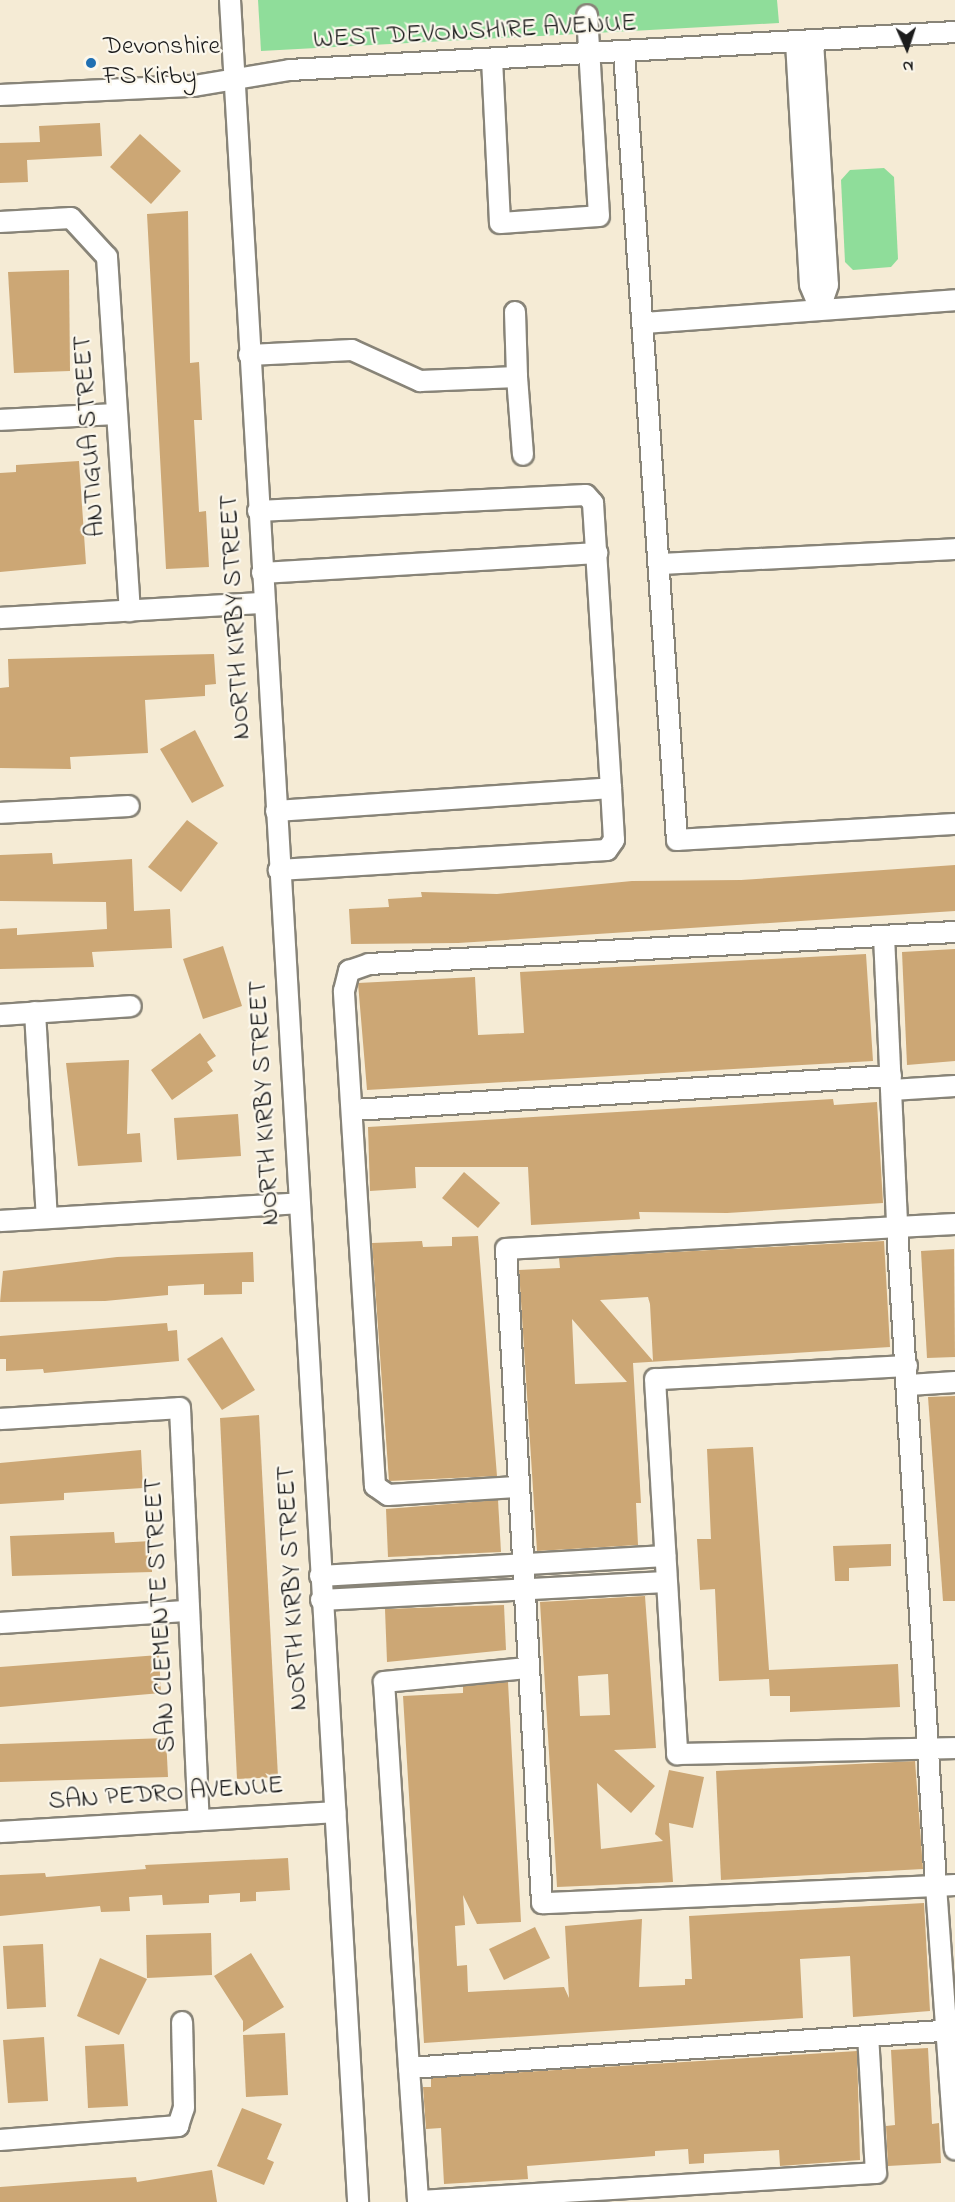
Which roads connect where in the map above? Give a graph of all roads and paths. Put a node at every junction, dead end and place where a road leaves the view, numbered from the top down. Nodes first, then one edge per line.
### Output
1 (230, 0) edge
2 (587, 15) dead end
3 (955, 32) edge
4 (804, 41) junction
5 (624, 51) junction
6 (589, 53) junction
7 (492, 59) junction
8 (235, 79) junction
9 (0, 95) edge
10 (0, 222) edge
11 (955, 300) edge
12 (820, 308) junction
13 (515, 312) dead end
14 (644, 323) junction
15 (249, 355) junction
16 (517, 377) junction
17 (116, 414) junction
18 (0, 420) edge
19 (523, 455) dead end
20 (258, 511) junction
21 (955, 549) edge
22 (597, 553) junction
23 (662, 564) junction
24 (262, 573) junction
25 (264, 603) junction
26 (130, 611) junction
27 (0, 618) edge
28 (611, 788) junction
29 (129, 806) dead end
30 (276, 811) junction
31 (0, 813) edge
32 (955, 824) edge
33 (279, 870) junction
34 (955, 932) edge
35 (884, 936) junction
36 (131, 1006) dead end
37 (35, 1012) junction
38 (0, 1014) edge
39 (891, 1083) junction
40 (955, 1086) edge
41 (354, 1110) junction
42 (299, 1203) junction
43 (47, 1218) junction
44 (0, 1221) edge
45 (955, 1224) edge
46 (897, 1227) junction
47 (908, 1376) junction
48 (955, 1382) edge
49 (0, 1419) edge
50 (516, 1487) junction
51 (665, 1556) junction
52 (521, 1565) junction
53 (320, 1576) junction
54 (666, 1582) junction
55 (523, 1590) junction
56 (321, 1600) junction
57 (187, 1611) junction
58 (0, 1623) edge
59 (527, 1668) junction
60 (955, 1748) edge
61 (931, 1749) junction
62 (335, 1812) junction
63 (199, 1820) junction
64 (0, 1832) edge
65 (945, 1886) edge
66 (182, 2022) dead end
67 (951, 2030) edge
68 (868, 2036) junction
69 (409, 2068) junction
70 (0, 2140) edge
71 (955, 2149) edge
72 (358, 2202) edge

1 - 8 street, NORTH KIRBY STREET
2 - 6 street
3 - 4 street, WEST DEVONSHIRE AVENUE
4 - 5 street, WEST DEVONSHIRE AVENUE
4 - 12 street
5 - 6 street, WEST DEVONSHIRE AVENUE
5 - 14 street
6 - 7 street, WEST DEVONSHIRE AVENUE
6 - 7 street
7 - 8 street, WEST DEVONSHIRE AVENUE
8 - 9 street, WEST DEVONSHIRE AVENUE
8 - 15 street, NORTH KIRBY STREET
10 - 17 street, ANTIGUA STREET
11 - 12 street
12 - 14 street
13 - 16 street
14 - 23 street
15 - 16 street
15 - 20 street, NORTH KIRBY STREET
16 - 19 street
17 - 18 street
17 - 26 street, ANTIGUA STREET
20 - 22 street
20 - 24 street, NORTH KIRBY STREET
21 - 23 street
22 - 24 street
22 - 28 street
23 - 32 street
24 - 25 street, NORTH KIRBY STREET
25 - 26 street
25 - 30 street, NORTH KIRBY STREET
26 - 27 street
28 - 30 street
28 - 33 street
29 - 31 street
30 - 33 street, NORTH KIRBY STREET
33 - 42 street, NORTH KIRBY STREET
34 - 35 street
35 - 39 street
35 - 41 street
36 - 37 street
37 - 38 street
37 - 43 street
39 - 40 street
39 - 41 street
39 - 46 street
41 - 50 street
42 - 43 street
42 - 53 street, NORTH KIRBY STREET
43 - 44 street
45 - 46 street
46 - 47 street
46 - 50 street
47 - 48 street
47 - 51 street
47 - 61 street
49 - 57 street, SAN CLEMENTE STREET
50 - 52 street
51 - 52 street
51 - 54 street
52 - 53 street
52 - 55 street
53 - 56 street, NORTH KIRBY STREET
54 - 55 street
54 - 61 street
55 - 56 street
55 - 59 street
56 - 62 street, NORTH KIRBY STREET
57 - 58 street
57 - 63 street, SAN CLEMENTE STREET
59 - 65 street
59 - 69 street
60 - 61 street
61 - 65 street
62 - 63 street, SAN PEDRO AVENUE
62 - 72 street, NORTH KIRBY STREET
63 - 64 street, SAN PEDRO AVENUE
65 - 67 street
66 - 70 street
67 - 68 street
67 - 71 street
68 - 69 street
68 - 69 street

